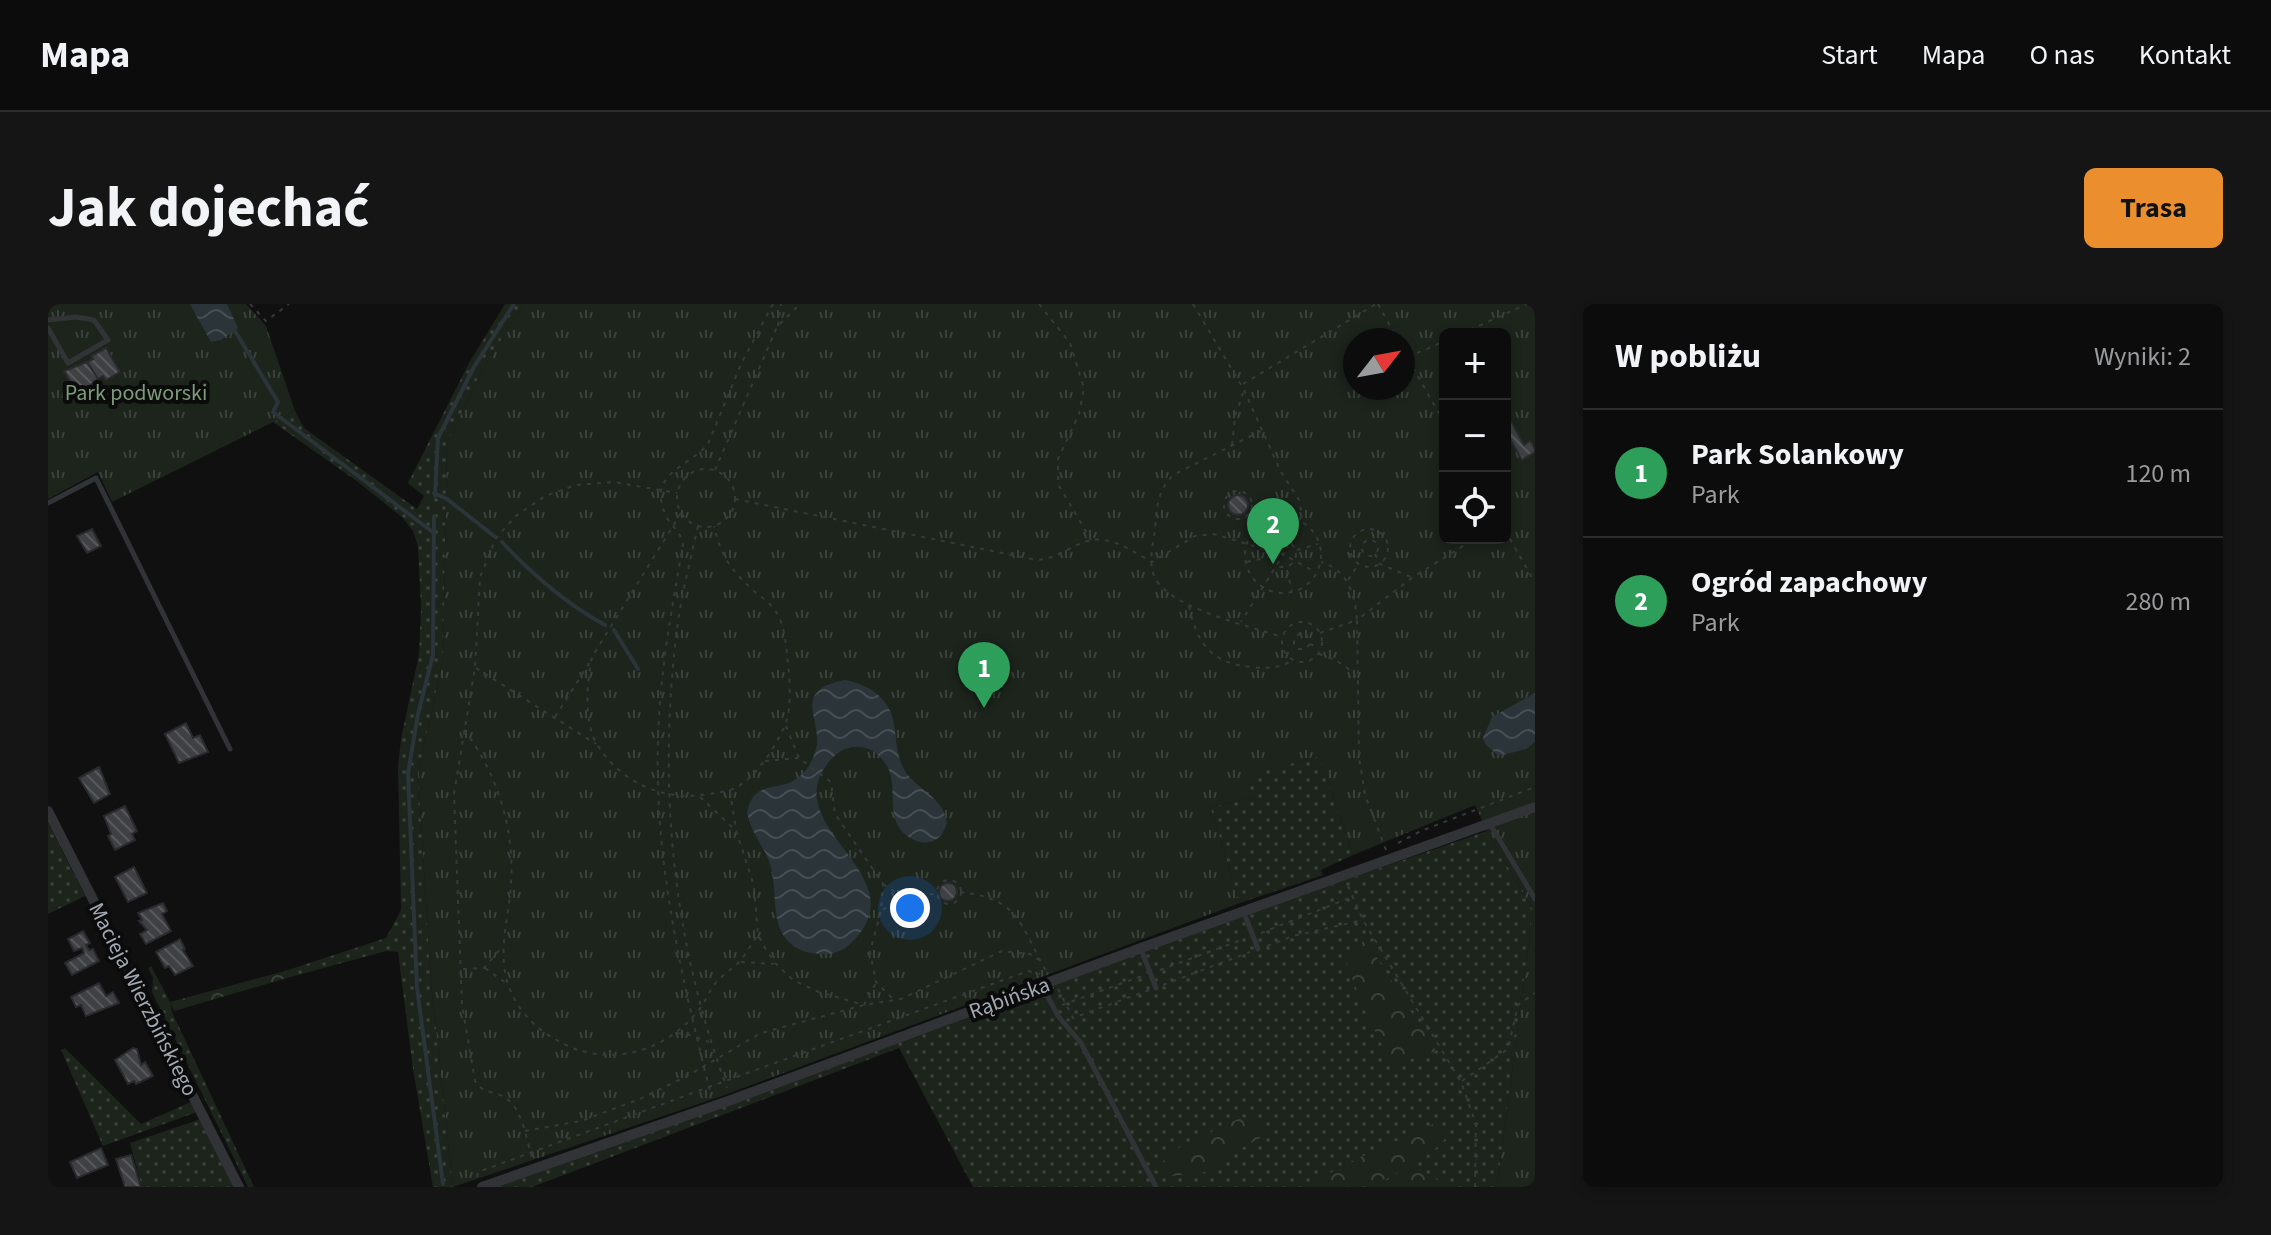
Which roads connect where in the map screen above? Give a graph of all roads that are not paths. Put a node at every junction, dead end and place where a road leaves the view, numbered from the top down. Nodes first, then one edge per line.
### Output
1 (48, 320) edge
2 (48, 328) edge
3 (48, 503) edge
4 (230, 749) dead end
5 (1535, 807) edge
6 (48, 811) edge
7 (1490, 823) junction
8 (1535, 899) edge
9 (1243, 911) junction
10 (1141, 948) junction
11 (1258, 949) road end
12 (1047, 982) junction
13 (1156, 988) road end
14 (239, 1187) edge
15 (482, 1187) edge
16 (1156, 1187) edge

1 - 2 lane
3 - 4 lane
5 - 7 street, Rąbińska
6 - 14 street, Macieja Wierzbińskiego
7 - 8 lane
7 - 9 street, Rąbińska
9 - 10 street, Rąbińska
9 - 11 lane
10 - 12 street, Rąbińska
10 - 13 lane
12 - 15 street, Rąbińska
12 - 16 lane

